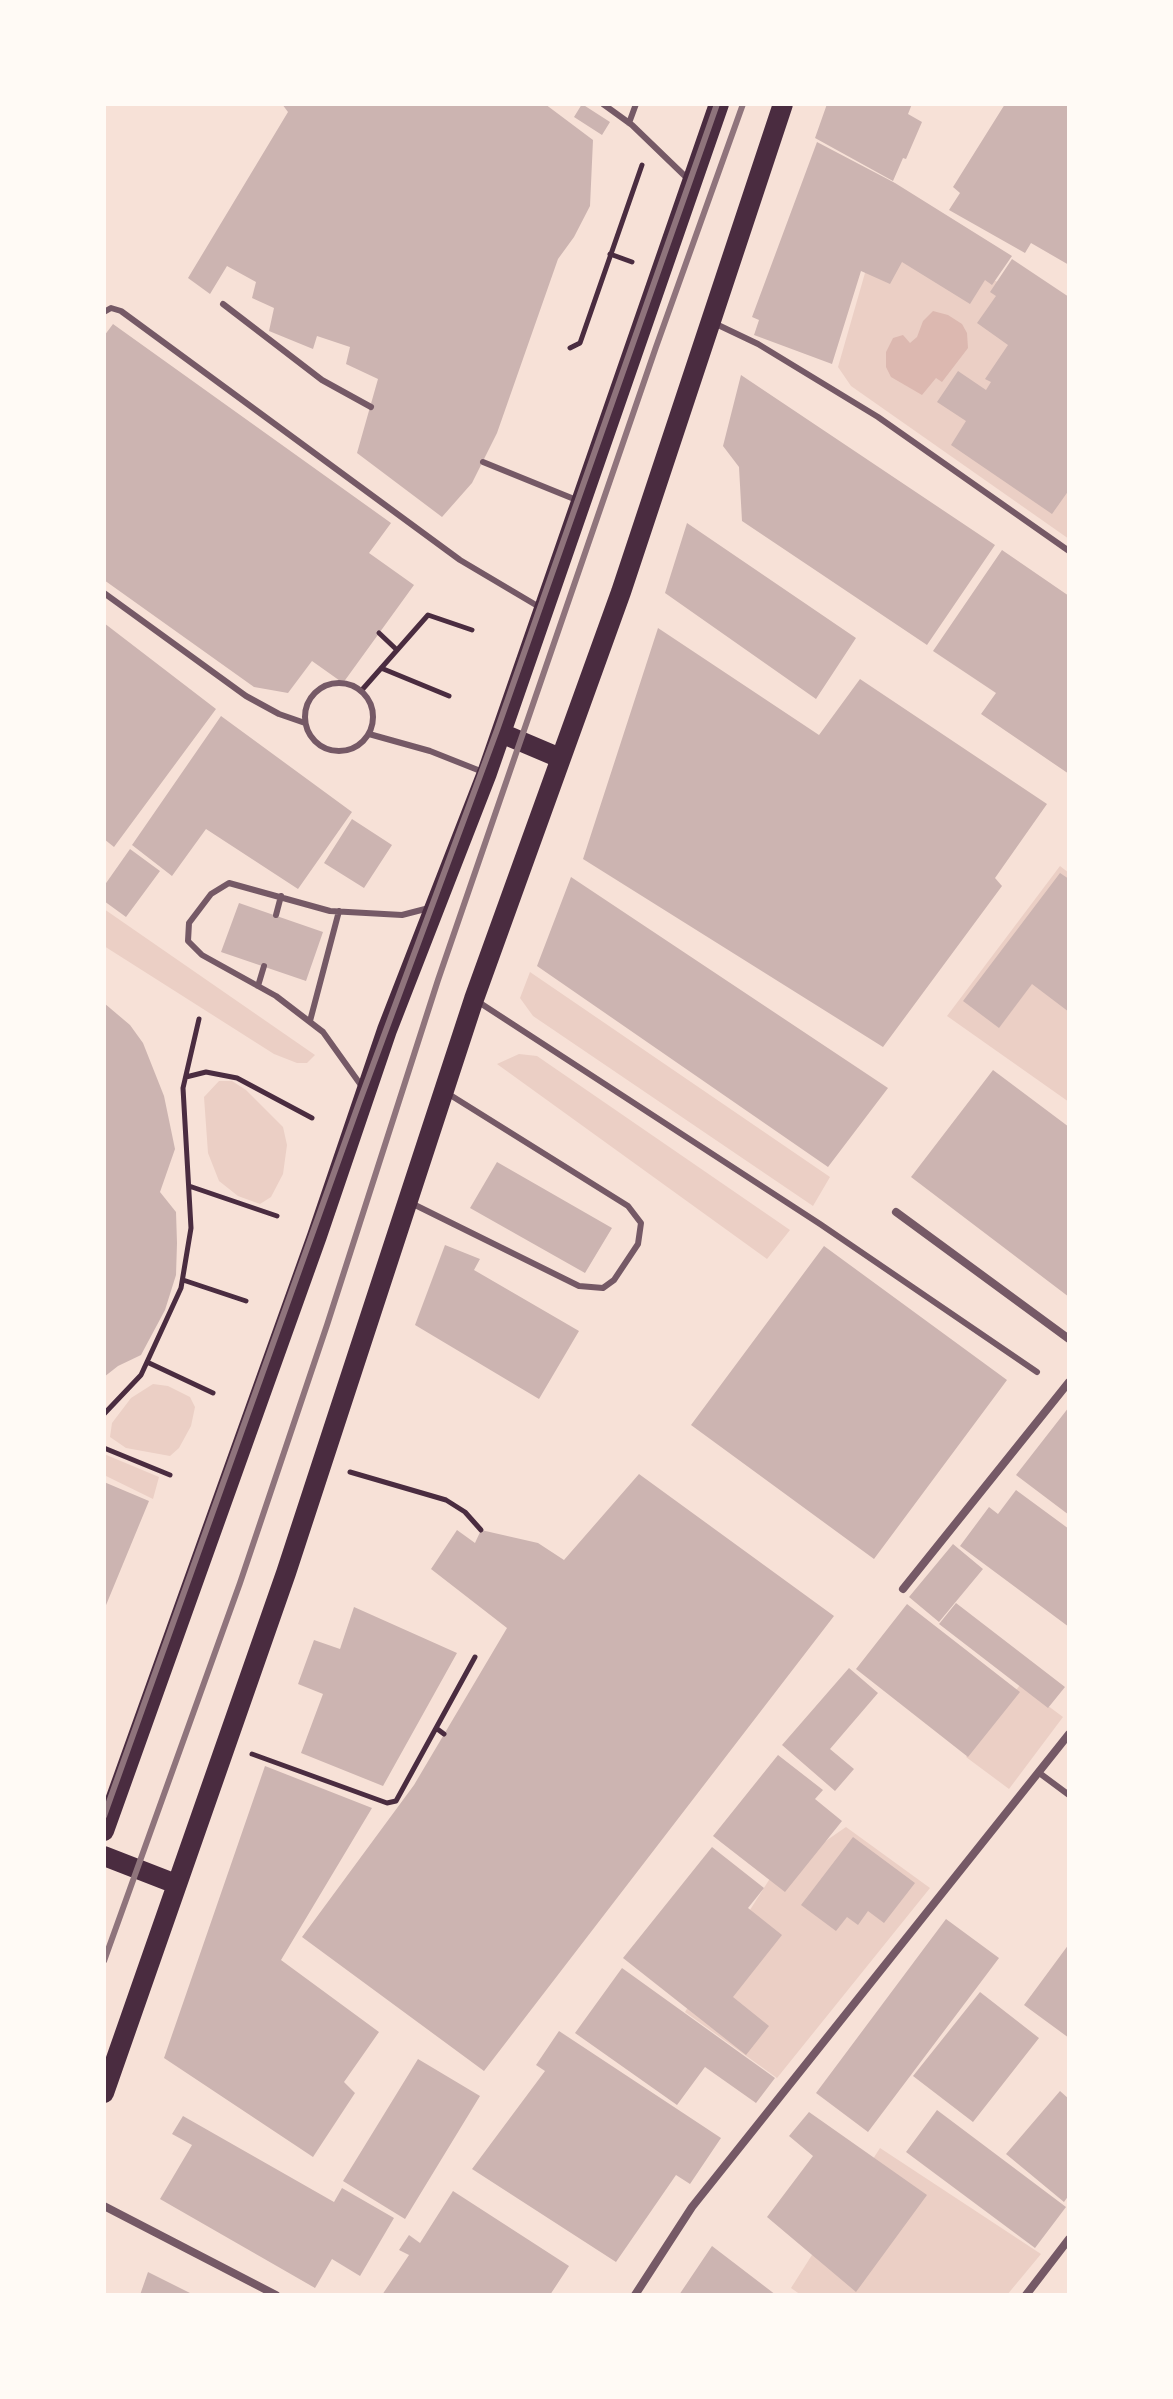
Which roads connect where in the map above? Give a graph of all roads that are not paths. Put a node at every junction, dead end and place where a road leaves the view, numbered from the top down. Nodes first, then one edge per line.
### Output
1 (603, 104) edge
2 (636, 104) edge
3 (719, 104) edge
4 (783, 104) edge
5 (629, 123) junction
6 (691, 183) junction
7 (223, 304) dead end
8 (104, 312) edge
9 (710, 321) junction
10 (371, 407) dead end
11 (483, 462) dead end
12 (581, 502) junction
13 (1069, 551) edge
14 (104, 593) edge
15 (544, 609) junction
16 (305, 723) junction
17 (501, 733) junction
18 (369, 734) junction
19 (560, 758) junction
20 (487, 773) junction
21 (281, 896) junction
22 (436, 906) junction
23 (339, 911) junction
24 (276, 915) dead end
25 (264, 966) dead end
26 (258, 986) junction
27 (474, 999) junction
28 (310, 1021) junction
29 (365, 1091) junction
30 (444, 1091) junction
31 (407, 1201) junction
32 (896, 1212) dead end
33 (1069, 1339) edge
34 (1037, 1372) dead end
35 (1069, 1382) edge
36 (903, 1589) dead end
37 (1069, 1734) edge
38 (1038, 1772) junction
39 (1069, 1795) edge
40 (104, 1831) edge
41 (104, 1856) edge
42 (176, 1884) junction
43 (104, 2093) edge
44 (104, 2206) edge
45 (1069, 2239) edge
46 (276, 2295) edge
47 (635, 2295) edge
48 (1026, 2295) edge

1 - 5 lane
2 - 5 lane
3 - 6 main road
4 - 9 main road
5 - 6 lane
6 - 12 main road
7 - 10 lane
8 - 15 lane
9 - 13 lane
9 - 19 main road
11 - 12 lane
12 - 15 main road
14 - 16 lane
15 - 17 main road
16 - 18 lane
16 - 18 lane
17 - 19 main road
17 - 20 main road
18 - 20 lane
19 - 27 main road
20 - 22 main road
21 - 23 lane
21 - 24 lane
21 - 26 lane
22 - 23 lane
22 - 29 main road
23 - 28 lane
25 - 26 lane
26 - 28 lane
27 - 30 main road
27 - 34 lane
28 - 29 lane
29 - 40 main road
30 - 31 main road
30 - 31 lane
31 - 42 main road
32 - 33 street
35 - 36 street
37 - 38 street
38 - 39 lane
38 - 47 street
41 - 42 main road
42 - 43 main road
44 - 46 street
45 - 48 street

